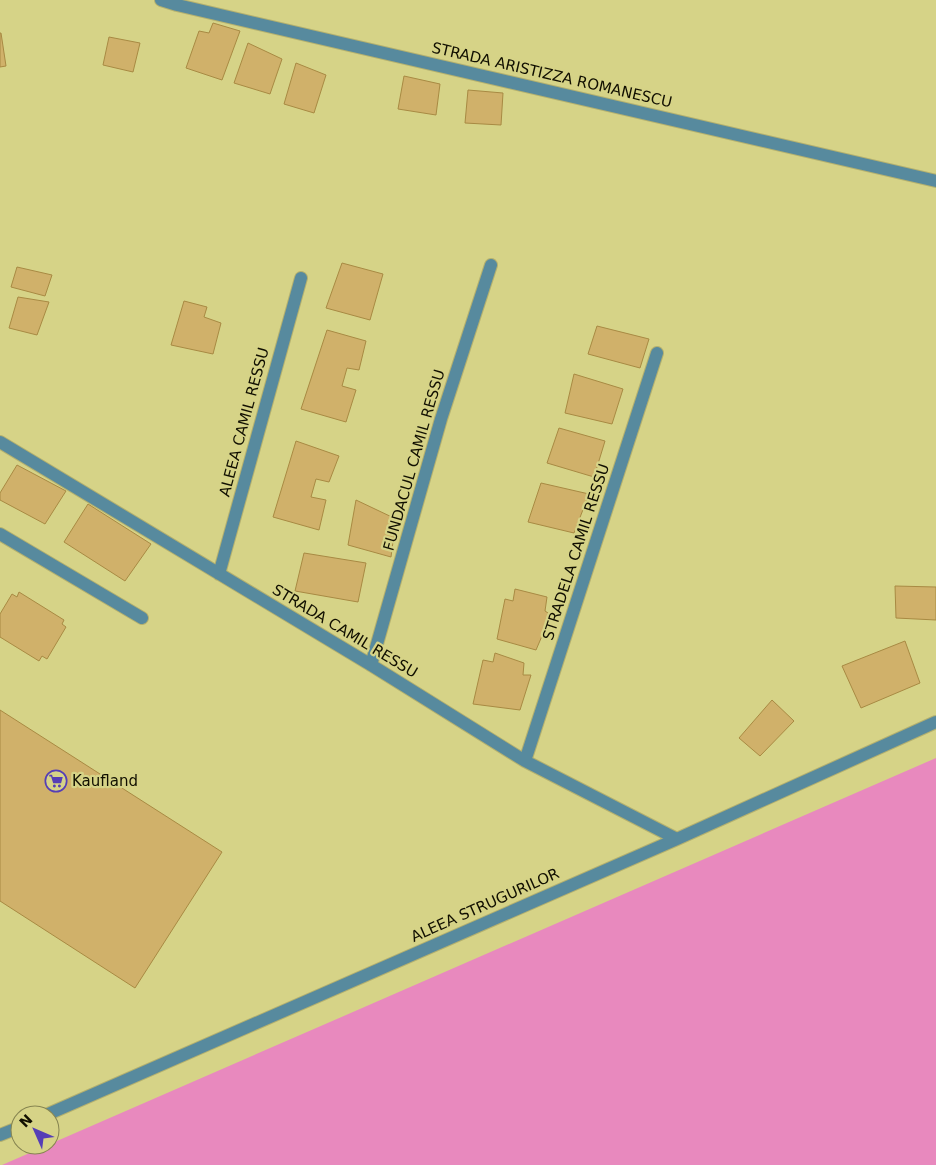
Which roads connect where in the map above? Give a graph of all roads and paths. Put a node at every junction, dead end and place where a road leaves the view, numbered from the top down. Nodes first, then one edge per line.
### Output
1 (161, 0) edge
2 (936, 180) edge
3 (491, 265) dead end
4 (301, 278) dead end
5 (658, 353) dead end
6 (0, 442) edge
7 (0, 534) edge
8 (219, 574) junction
9 (142, 618) dead end
10 (371, 665) junction
11 (936, 722) edge
12 (525, 761) junction
13 (678, 839) junction
14 (60, 1109) edge

1 - 2 street, STRADA ARISTIZZA ROMANESCU
3 - 10 street, FUNDACUL CAMIL RESSU
4 - 8 street, ALEEA CAMIL RESSU
5 - 12 street, STRADELA CAMIL RESSU
6 - 8 street, STRADA CAMIL RESSU
7 - 9 street
8 - 10 street, STRADA CAMIL RESSU
10 - 12 street, STRADA CAMIL RESSU
11 - 13 street, ALEEA STRUGURILOR
12 - 13 street, STRADA CAMIL RESSU
13 - 14 street, ALEEA STRUGURILOR

